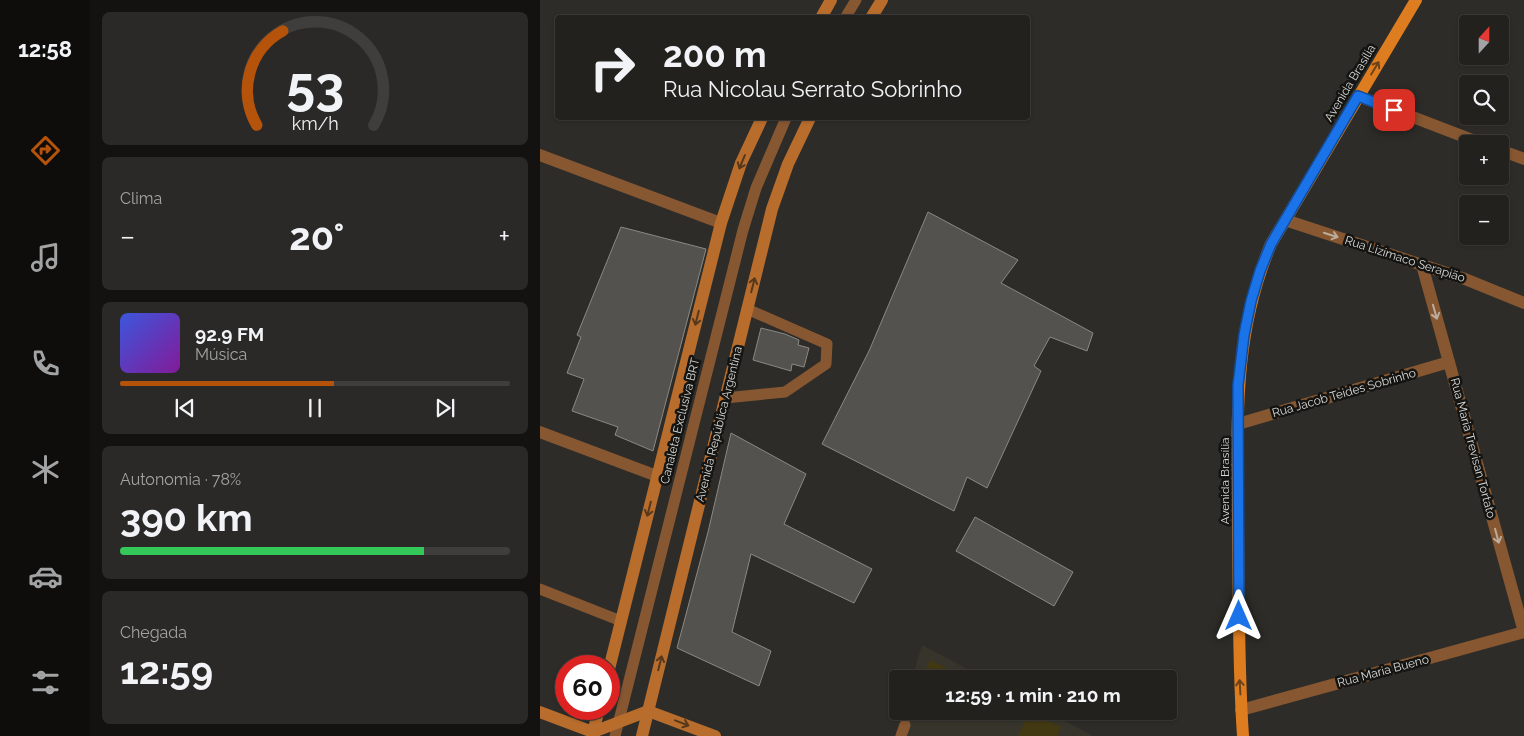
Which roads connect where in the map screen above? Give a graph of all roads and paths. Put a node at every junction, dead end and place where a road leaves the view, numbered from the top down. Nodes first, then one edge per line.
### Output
1 (831, 0) edge
2 (856, 0) edge
3 (882, 0) edge
4 (1416, 0) edge
5 (822, 15) edge
6 (846, 15) edge
7 (873, 15) edge
8 (1358, 96) junction
9 (761, 120) edge
10 (785, 120) edge
11 (809, 120) edge
12 (1460, 135) edge
13 (1509, 153) edge
14 (540, 155) edge
15 (1524, 159) edge
16 (1285, 220) junction
17 (721, 223) junction
18 (1422, 265) junction
19 (1524, 303) edge
20 (747, 309) junction
21 (1449, 362) junction
22 (725, 398) junction
23 (1238, 424) junction
24 (540, 432) edge
25 (657, 476) junction
26 (540, 589) edge
27 (621, 621) junction
28 (1524, 632) edge
29 (612, 655) edge
30 (1241, 710) junction
31 (648, 711) junction
32 (540, 712) edge
33 (596, 720) edge
34 (617, 730) edge
35 (592, 734) edge
36 (642, 736) edge
37 (715, 736) edge
38 (1243, 736) edge

1 - 5 street
2 - 6 lane
3 - 7 street
8 -> 4 main road, Avenida Brasília
8 - 12 street
8 - 16 main road, Avenida Brasília
9 -> 17 street
10 - 34 lane, Canaleta Exclusiva BRT
20 -> 11 street, Avenida República Argentina
13 - 15 street
14 - 17 street
16 -> 18 street, Rua Lizímaco Serapião
16 - 23 main road, Avenida Brasília
17 -> 25 street
18 - 19 street, Rua Lizímaco Serapião
18 -> 21 street, Rua Maria Trevisan Tortato
20 - 22 street, Avenida República Argentina
20 - 22 lane
21 - 23 street, Rua Jacob Teides Sobrinho
21 -> 28 street, Rua Maria Trevisan Tortato
31 -> 22 street, Avenida República Argentina
30 -> 23 main road, Avenida Brasília
24 - 25 street
25 -> 27 street
26 - 27 lane
27 - 29 street
28 - 30 street, Rua Maria Bueno
30 - 38 main road, Avenida Brasília
31 - 34 street
31 - 36 street, Avenida República Argentina
31 -> 37 street
32 - 35 street
33 - 35 street
34 - 35 street

